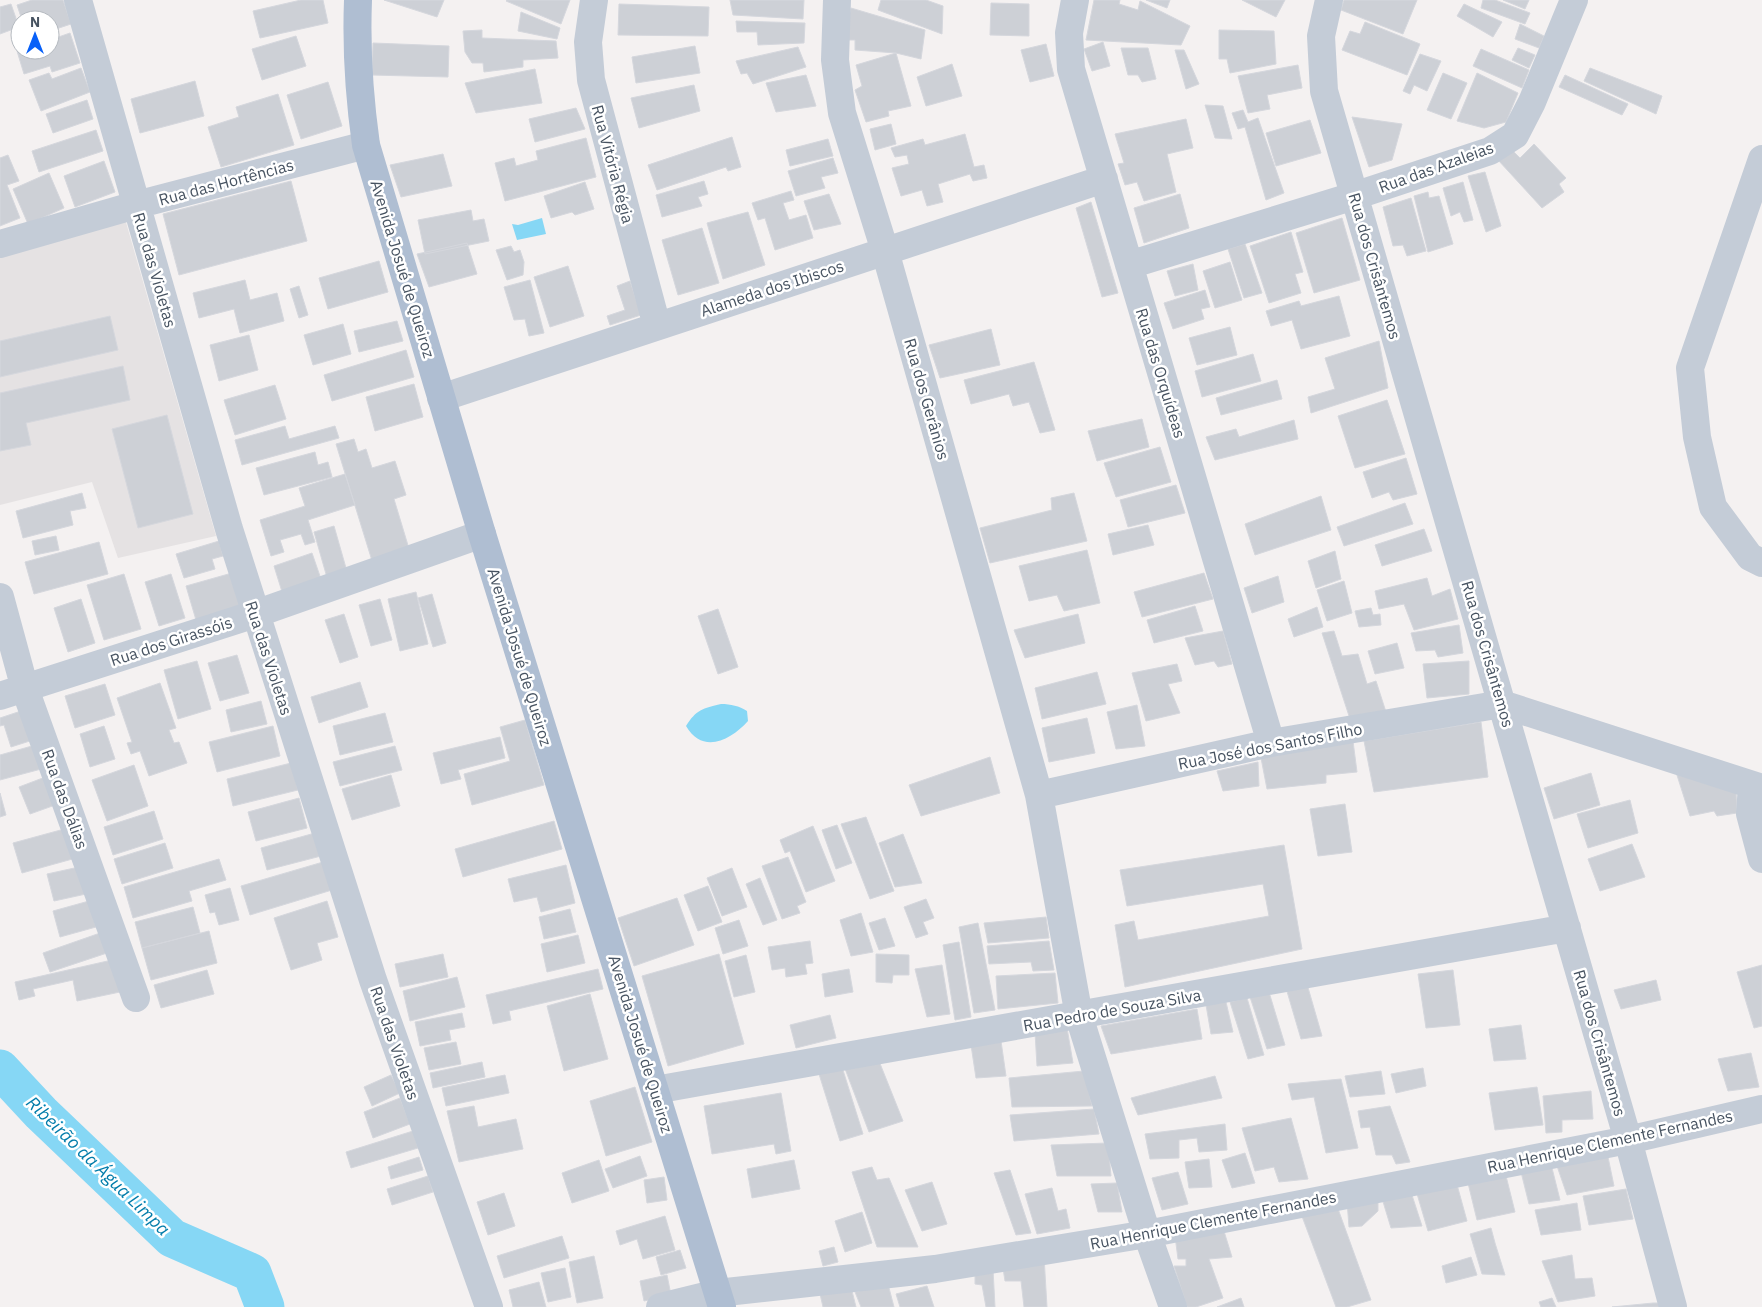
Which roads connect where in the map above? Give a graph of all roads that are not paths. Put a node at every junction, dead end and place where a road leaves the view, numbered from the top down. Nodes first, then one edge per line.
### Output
1 (78, 0) edge
2 (358, 0) edge
3 (594, 0) edge
4 (837, 0) edge
5 (1075, 0) edge
6 (1329, 0) edge
7 (1574, 0) edge
8 (366, 146) junction
9 (1762, 159) edge
10 (1104, 178) junction
11 (1354, 196) junction
12 (136, 205) junction
13 (0, 244) edge
14 (885, 252) junction
15 (1129, 265) junction
16 (657, 326) junction
17 (441, 398) junction
18 (482, 534) junction
19 (1762, 563) edge
20 (0, 597) edge
21 (254, 614) junction
22 (12, 692) edge
23 (1502, 704) junction
24 (1271, 743) junction
25 (1757, 787) edge
26 (1039, 795) junction
27 (1762, 858) edge
28 (1567, 928) junction
29 (136, 998) dead end
30 (1078, 1016) junction
31 (655, 1090) junction
32 (1762, 1108) edge
33 (1628, 1140) junction
34 (1147, 1234) junction
35 (719, 1300) edge
36 (489, 1307) edge
37 (660, 1307) edge
38 (1173, 1307) edge
39 (1673, 1307) edge

1 - 12 street, Rua das Violetas
2 - 8 main road, Avenida Josué de Queiroz
3 - 16 street, Rua Vitória Régia
4 - 14 street, Rua dos Gerânios
5 - 10 street, Rua das Orquídeas
6 - 11 street, Rua dos Crisântemos
7 - 11 street, Rua das Azaleias
8 - 12 street, Rua das Hortências
8 - 17 main road, Avenida Josué de Queiroz
9 - 19 street
10 - 14 street, Alameda dos Ibiscos
10 - 15 street, Rua das Orquídeas
11 - 15 street, Rua das Azaleias
11 - 23 street, Rua dos Crisântemos
12 - 13 street, Rua das Hortências
12 - 21 street, Rua das Violetas
14 - 16 street, Alameda dos Ibiscos
14 - 26 street, Rua dos Gerânios
15 - 24 street, Rua das Orquídeas
16 - 17 street, Alameda dos Ibiscos
17 - 18 main road, Avenida Josué de Queiroz
18 - 21 street, Rua dos Girassóis
18 - 31 main road, Avenida Josué de Queiroz
20 - 22 street, Rua das Dálias
21 - 22 street, Rua dos Girassóis
21 - 36 street, Rua das Violetas
22 - 29 street, Rua das Dálias
23 - 24 street, Rua José dos Santos Filho
23 - 25 street
23 - 28 street, Rua dos Crisântemos
24 - 26 street, Rua José dos Santos Filho
25 - 27 street
26 - 30 street, Rua dos Gerânios
28 - 30 street, Rua Pedro de Souza Silva
28 - 33 street, Rua dos Crisântemos
30 - 31 street, Rua Pedro de Souza Silva
30 - 34 street, Rua dos Gerânios
31 - 35 main road, Avenida Josué de Queiroz
32 - 33 street, Rua Henrique Clemente Fernandes
33 - 34 street, Rua Henrique Clemente Fernandes
33 - 39 street, Rua dos Crisântemos
34 - 35 street, Rua Henrique Clemente Fernandes
34 - 38 street, Rua dos Gerânios
35 - 37 street, Rua Henrique Clemente Fernandes

